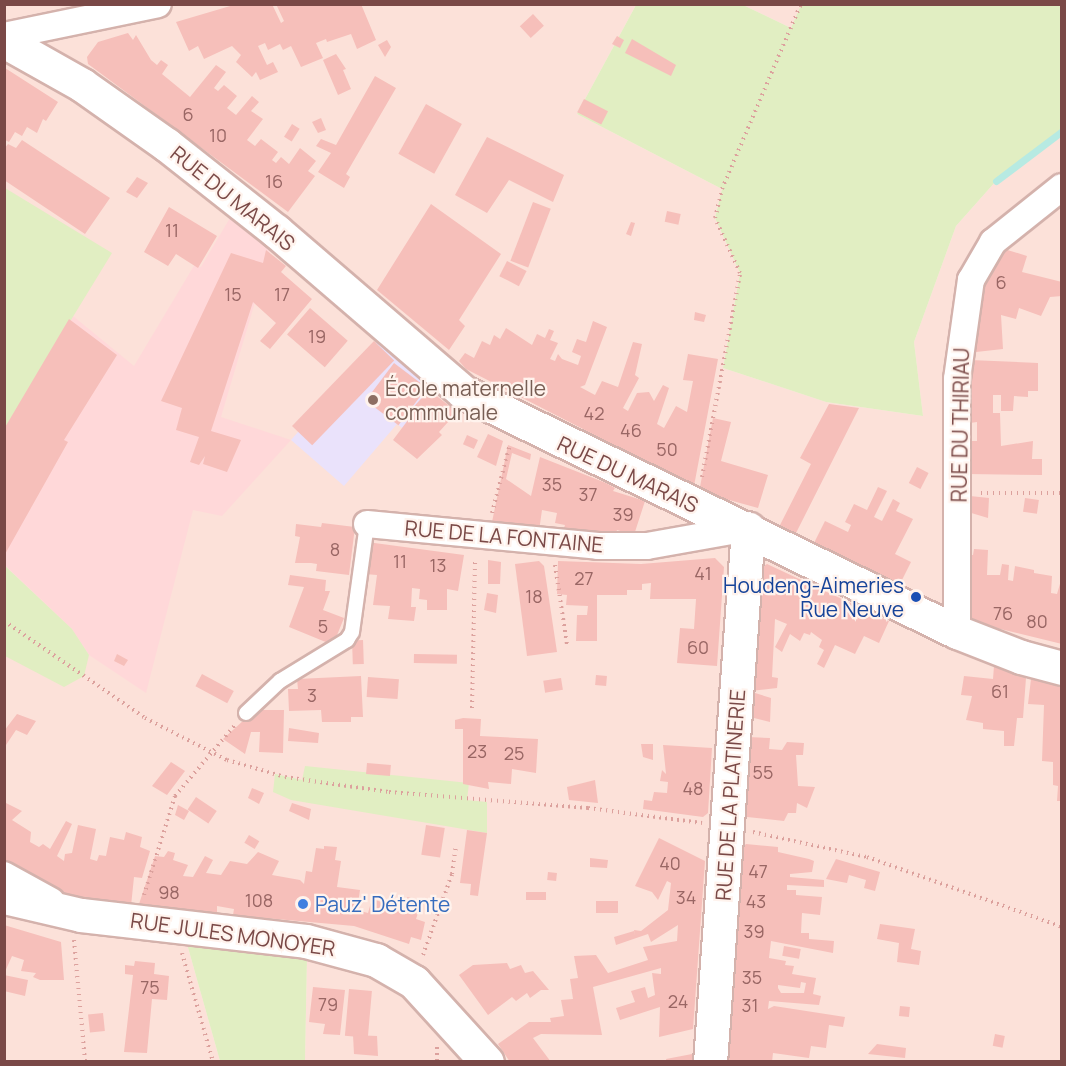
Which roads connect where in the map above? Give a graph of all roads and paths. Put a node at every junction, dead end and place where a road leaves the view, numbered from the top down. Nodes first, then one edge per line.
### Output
1 (158, 4) edge
2 (801, 4) edge
3 (4, 38) edge
4 (1062, 187) edge
5 (516, 420) junction
6 (958, 492) junction
7 (1062, 493) edge
8 (696, 507) junction
9 (367, 524) joint
10 (484, 528) junction
11 (748, 528) junction
12 (552, 544) junction
13 (4, 621) edge
14 (957, 632) junction
15 (567, 644) dead end
16 (1062, 668) edge
17 (472, 708) dead end
18 (246, 713) joint
19 (210, 752) junction
20 (729, 827) junction
21 (456, 847) dead end
22 (4, 875) edge
23 (4, 897) edge
24 (76, 914) junction
25 (136, 921) junction
26 (174, 926) junction
27 (1062, 927) edge
28 (406, 978) junction
29 (85, 1062) edge
30 (213, 1062) edge
31 (487, 1062) edge
32 (710, 1062) edge

1 - 3 street
2 - 8 path
3 - 5 street, RUE DU MARAIS
4 - 6 street, RUE DU THIRIAU
5 - 8 street, RUE DU MARAIS
5 - 10 path
6 - 7 path
6 - 14 street, RUE DU THIRIAU
8 - 11 street, RUE DU MARAIS
9 - 10 street, RUE DE LA FONTAINE
9 - 18 lane
10 - 12 street, RUE DE LA FONTAINE
10 - 17 path
11 - 12 street, RUE DE LA FONTAINE
11 - 14 street, RUE DU MARAIS
11 - 20 street, RUE DE LA PLATINERIE
12 - 15 path
13 - 19 path
14 - 16 street, RUE DU MARAIS
18 - 19 path
19 - 20 path
19 - 25 path
20 - 27 path
20 - 32 street, RUE DE LA PLATINERIE
21 - 28 path
22 - 24 street, RUE JULES MONOYER
23 - 24 street, RUE JULES MONOYER
24 - 25 street, RUE JULES MONOYER
24 - 29 path
25 - 26 street, RUE JULES MONOYER
26 - 28 street, RUE JULES MONOYER
26 - 30 path
28 - 31 street, RUE JULES MONOYER

